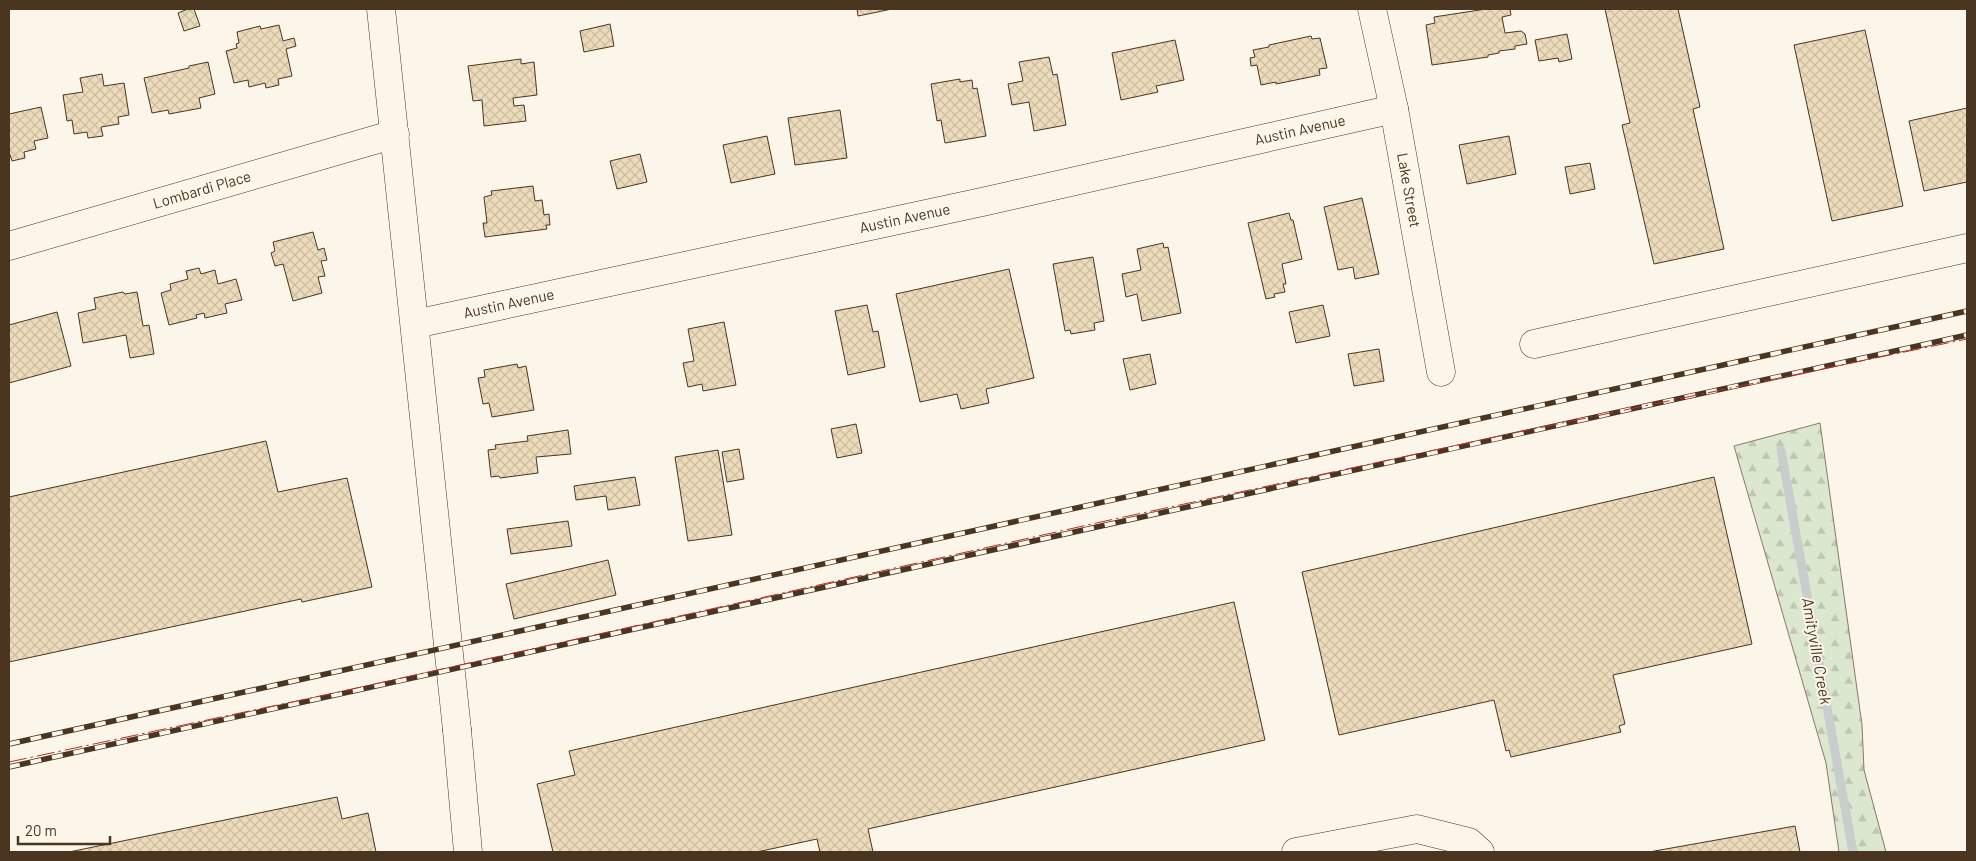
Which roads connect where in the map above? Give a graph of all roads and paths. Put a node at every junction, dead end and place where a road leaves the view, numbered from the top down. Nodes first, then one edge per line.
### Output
1 (381, 9) edge
2 (1372, 9) edge
3 (1394, 109) junction
4 (395, 134) junction
5 (9, 246) edge
6 (1967, 248) edge
7 (415, 324) junction
8 (1534, 344) dead end
9 (1441, 372) dead end
10 (468, 852) edge
11 (1296, 852) edge
12 (1480, 852) edge

1 - 4 street
2 - 3 street, Lake Street
3 - 7 street, Austin Avenue
3 - 9 street, Lake Street
4 - 5 street, Lombardi Place
4 - 7 street
6 - 8 street
7 - 10 street
11 - 12 street

